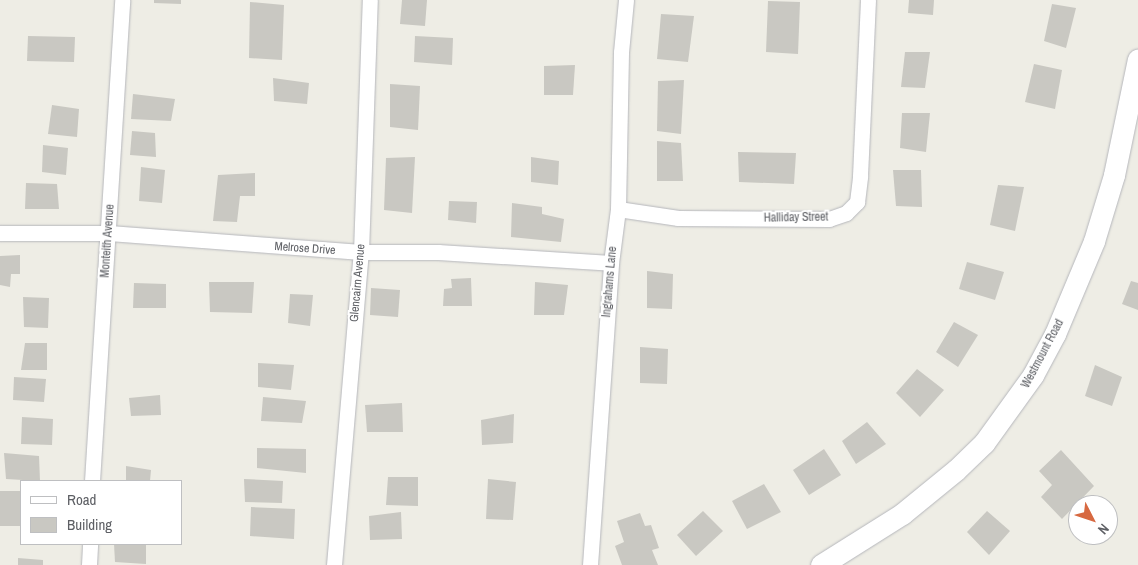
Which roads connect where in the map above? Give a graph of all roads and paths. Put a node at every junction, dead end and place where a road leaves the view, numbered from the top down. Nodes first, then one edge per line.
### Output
1 (122, 0) edge
2 (370, 0) edge
3 (626, 0) edge
4 (868, 0) edge
5 (1138, 59) edge
6 (618, 209) junction
7 (0, 233) edge
8 (109, 233) junction
9 (361, 252) junction
10 (611, 263) junction
11 (92, 480) edge
12 (90, 545) edge
13 (89, 565) edge
14 (334, 565) edge
15 (590, 565) edge
16 (820, 565) edge

1 - 8 street, Monteith Avenue
2 - 9 street, Glencairn Avenue
3 - 6 street, Ingrahams Lane
4 - 6 street, Halliday Street
5 - 16 main road, Westmount Road
6 - 10 street, Ingrahams Lane
7 - 8 street, Melrose Drive
8 - 9 street, Melrose Drive
8 - 11 street, Monteith Avenue
9 - 10 street, Melrose Drive
9 - 14 street, Glencairn Avenue
10 - 15 street, Ingrahams Lane
12 - 13 street

